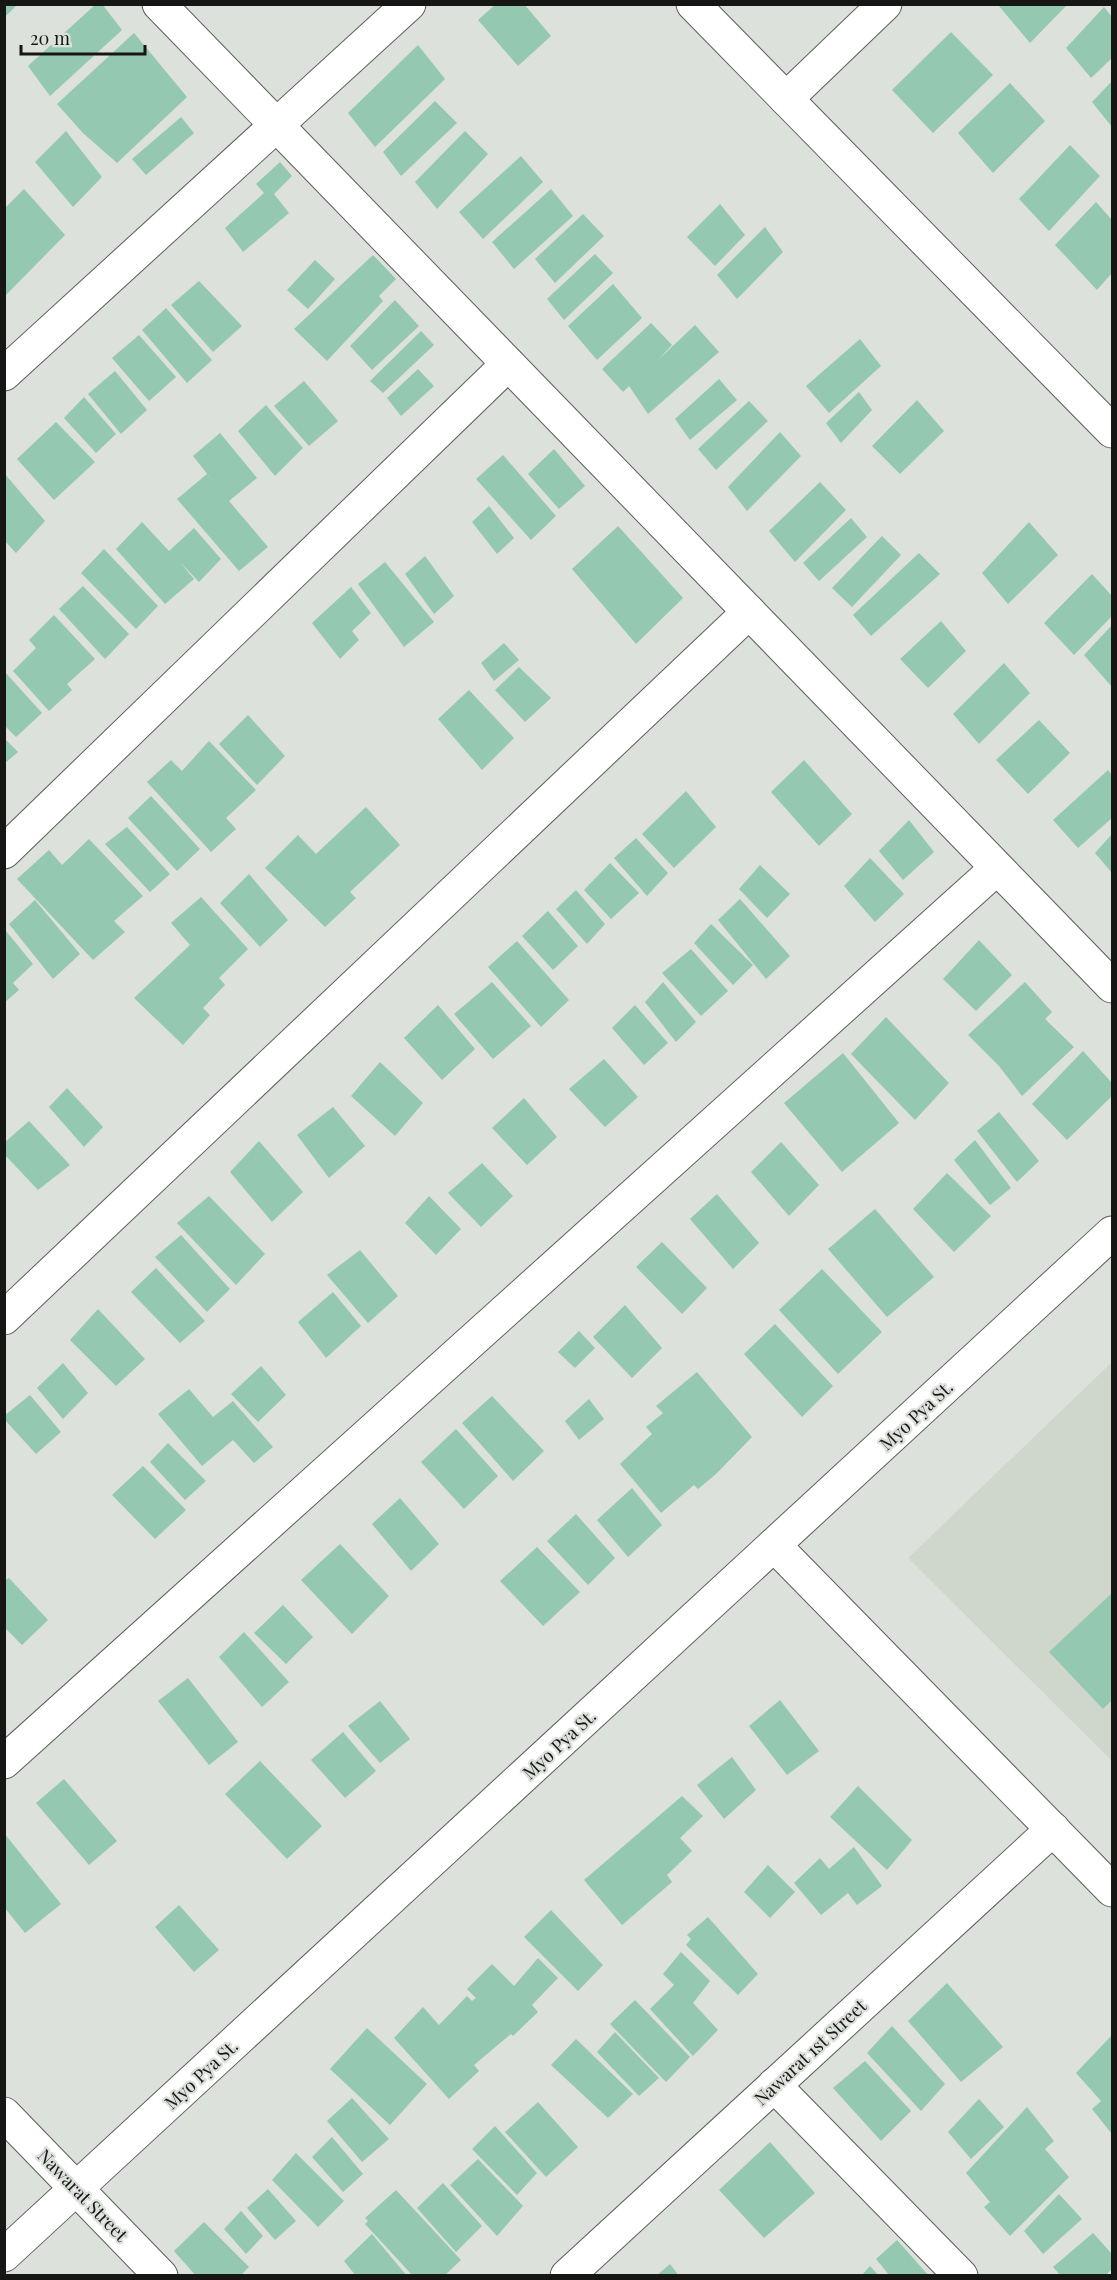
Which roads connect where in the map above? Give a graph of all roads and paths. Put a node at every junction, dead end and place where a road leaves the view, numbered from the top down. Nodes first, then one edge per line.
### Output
1 (159, 4) edge
2 (409, 4) edge
3 (693, 4) edge
4 (885, 4) edge
5 (786, 99) junction
6 (275, 124) junction
7 (508, 364) junction
8 (4, 374) edge
9 (1113, 431) edge
10 (749, 612) junction
11 (4, 852) edge
12 (997, 868) junction
13 (1113, 986) edge
14 (1113, 1233) edge
15 (4, 1318) edge
16 (774, 1545) junction
17 (4, 1762) edge
18 (1053, 1829) junction
19 (1113, 1890) edge
20 (774, 2085) junction
21 (4, 2114) edge
22 (77, 2189) junction
23 (4, 2256) edge
24 (161, 2276) edge
25 (567, 2276) edge
26 (961, 2276) edge

1 - 6 street
2 - 6 street
3 - 5 street
4 - 5 street
5 - 9 street
6 - 7 street
6 - 8 street
7 - 10 street
7 - 11 street
10 - 12 street
10 - 15 street
12 - 13 street
12 - 17 street
14 - 16 street, Myo Pya St.
16 - 18 street
16 - 22 street, Myo Pya St.
18 - 19 street
18 - 20 street, Nawarat 1st Street
20 - 25 street, Nawarat 1st Street
20 - 26 street
21 - 22 street, Nawarat Street
22 - 23 street, Myo Pya St.
22 - 24 street, Nawarat Street

